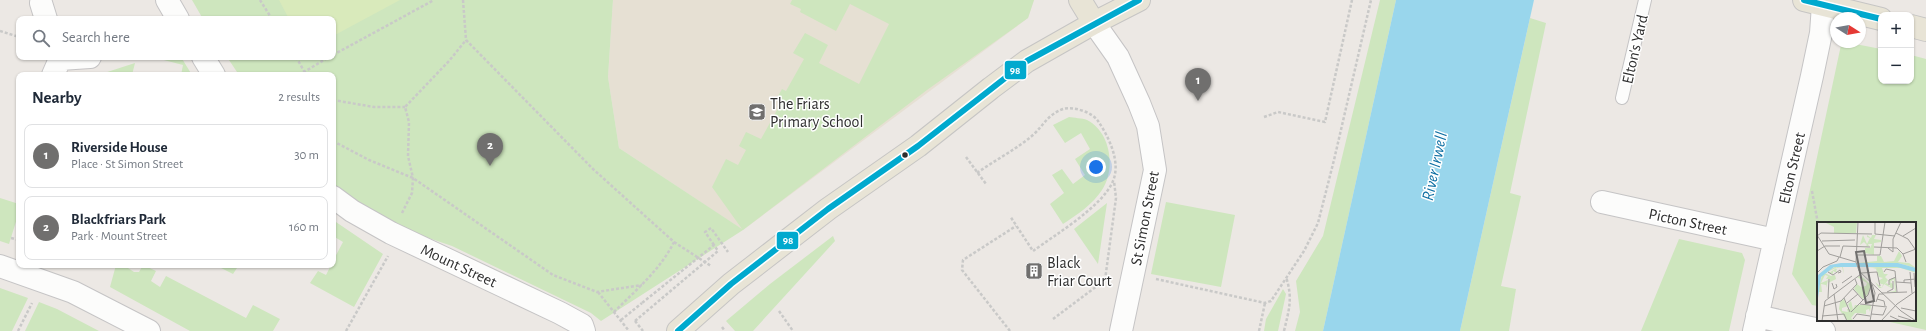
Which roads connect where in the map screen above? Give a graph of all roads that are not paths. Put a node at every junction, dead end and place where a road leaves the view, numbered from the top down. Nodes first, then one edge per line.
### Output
1 (1080, 0) edge
2 (1139, 0) edge
3 (1645, 0) edge
4 (1814, 2) edge
5 (1878, 18) edge
6 (1094, 23) junction
7 (1914, 27) edge
8 (1926, 30) edge
9 (76, 60) edge
10 (204, 60) edge
11 (57, 64) edge
12 (212, 72) edge
13 (1622, 98) dead end
14 (336, 199) edge
15 (1602, 202) dead end
16 (1775, 240) junction
17 (0, 266) edge
18 (1755, 324) edge
19 (148, 331) edge
20 (584, 331) edge
21 (678, 331) edge
22 (1121, 331) edge
23 (1824, 331) edge

1 - 6 main road
2 - 6 main road
3 - 13 lane, Elton's Yard
4 - 5 main road
4 - 16 street, Elton Street
6 - 21 main road
6 - 22 street, St Simon Street
7 - 8 main road
9 - 11 street
10 - 12 street
14 - 20 street, Mount Street
15 - 16 street, Picton Street
16 - 18 street, Elton Street
17 - 19 street
18 - 23 street

